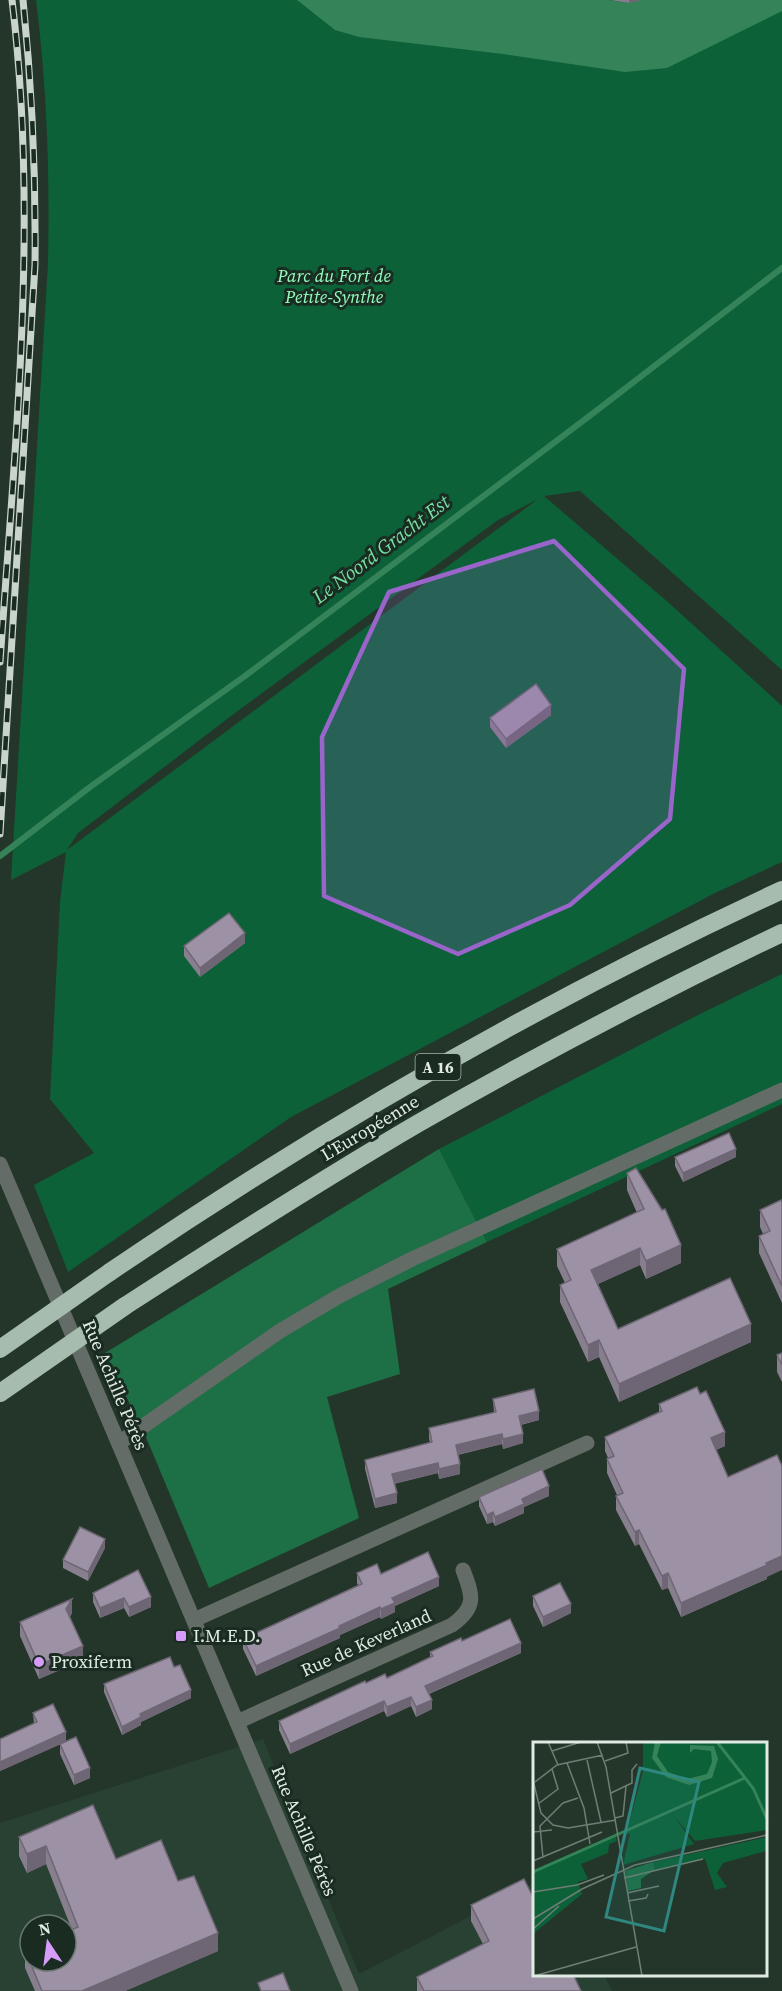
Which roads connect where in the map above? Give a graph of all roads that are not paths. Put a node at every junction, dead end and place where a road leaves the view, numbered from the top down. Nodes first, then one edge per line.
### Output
1 (782, 890) edge
2 (782, 933) edge
3 (782, 1090) edge
4 (0, 1164) edge
5 (0, 1349) edge
6 (0, 1393) edge
7 (119, 1443) junction
8 (587, 1443) dead end
9 (463, 1570) dead end
10 (194, 1620) junction
11 (237, 1722) junction
12 (351, 1991) edge

1 - 5 highway, L'Européenne / A 16, bridge
2 - 6 highway, L'Européenne / A 16, bridge
3 - 7 street
4 - 7 street, Rue Achille Pérès
7 - 10 street, Rue Achille Pérès
8 - 10 street
9 - 11 street, Rue de Keverland
10 - 11 street, Rue Achille Pérès
11 - 12 street, Rue Achille Pérès

